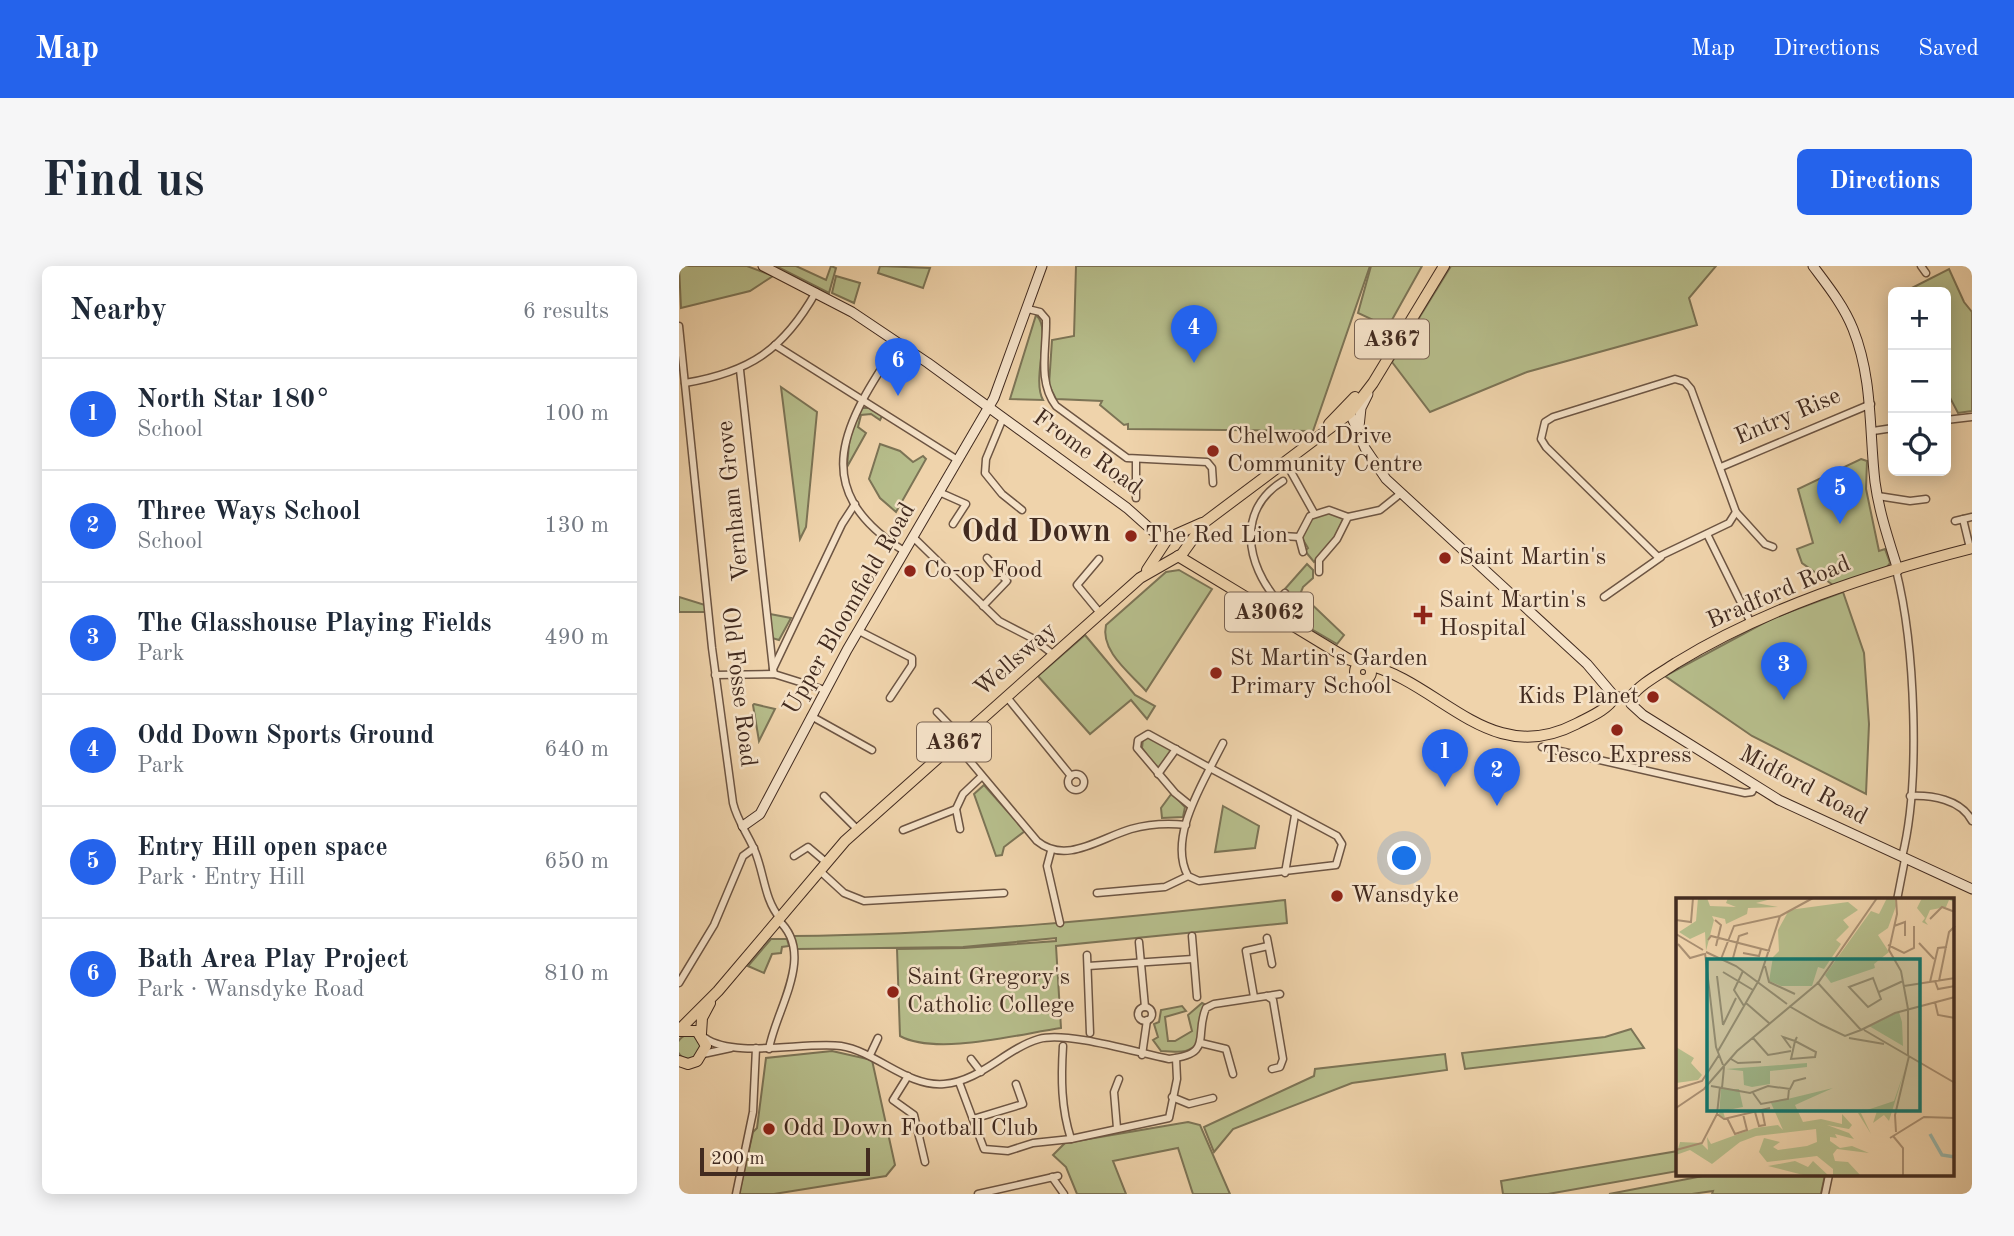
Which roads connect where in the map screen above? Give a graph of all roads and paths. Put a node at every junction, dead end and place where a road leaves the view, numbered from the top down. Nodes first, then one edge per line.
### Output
1 (764, 266) edge
2 (1042, 266) edge
3 (1435, 266) edge
4 (1444, 266) edge
5 (1813, 266) edge
6 (1921, 266) edge
7 (1926, 273) dead end
8 (816, 292) junction
9 (1028, 309) junction
10 (679, 326) edge
11 (898, 343) junction
12 (775, 345) junction
13 (740, 370) junction
14 (683, 378) edge
15 (1373, 383) junction
16 (860, 399) junction
17 (1871, 404) junction
18 (989, 407) junction
19 (1347, 411) junction
20 (1972, 417) edge
21 (1003, 418) junction
22 (1951, 419) edge
23 (1888, 429) edge
24 (1873, 431) junction
25 (1359, 433) junction
26 (956, 459) junction
27 (1136, 459) junction
28 (1721, 467) junction
29 (1290, 470) dead end
30 (1117, 479) dead end
31 (1283, 481) dead end
32 (1213, 483) dead end
33 (1136, 486) junction
34 (939, 492) junction
35 (1400, 494) junction
36 (1878, 496) junction
37 (1136, 498) dead end
38 (1926, 499) dead end
39 (855, 504) junction
40 (1022, 510) dead end
41 (1736, 512) junction
42 (1314, 513) junction
43 (1347, 517) junction
44 (1972, 517) edge
45 (1963, 519) junction
46 (1955, 521) dead end
47 (1205, 522) junction
48 (953, 524) dead end
49 (1250, 534) junction
50 (1707, 534) junction
51 (913, 537) junction
52 (1299, 537) junction
53 (1169, 539) junction
54 (1186, 547) junction
55 (1773, 547) dead end
56 (1971, 548) edge
57 (904, 551) junction
58 (1303, 552) dead end
59 (1177, 556) junction
60 (1661, 557) junction
61 (987, 558) dead end
62 (1099, 559) dead end
63 (1897, 570) junction
64 (1319, 572) dead end
65 (1205, 574) junction
66 (1140, 578) junction
67 (1285, 593) dead end
68 (1604, 597) dead end
69 (1278, 601) junction
70 (983, 606) junction
71 (1273, 607) dead end
72 (1100, 613) junction
73 (1751, 623) junction
74 (859, 631) junction
75 (1333, 648) junction
76 (1054, 655) junction
77 (1364, 664) junction
78 (774, 671) junction
79 (1355, 673) junction
80 (715, 675) junction
81 (1369, 678) junction
82 (1403, 682) junction
83 (825, 690) junction
84 (1006, 696) junction
85 (1615, 697) junction
86 (890, 698) dead end
87 (1629, 699) junction
88 (937, 712) dead end
89 (811, 716) junction
90 (957, 739) junction
91 (1223, 743) dead end
92 (1542, 747) dead end
93 (1176, 749) junction
94 (871, 750) dead end
95 (1210, 768) junction
96 (1159, 774) junction
97 (982, 775) junction
98 (1071, 776) dead end
99 (1755, 786) junction
100 (824, 796) dead end
101 (1910, 796) junction
102 (1191, 806) junction
103 (955, 809) junction
104 (1295, 815) junction
105 (1972, 821) edge
106 (1186, 825) junction
107 (743, 827) junction
108 (857, 829) junction
109 (960, 829) dead end
110 (903, 830) dead end
111 (754, 848) junction
112 (1051, 851) junction
113 (794, 856) dead end
114 (1904, 858) junction
115 (823, 867) junction
116 (1285, 873) junction
117 (1188, 876) junction
118 (1972, 889) edge
119 (1004, 893) dead end
120 (1097, 893) dead end
121 (1897, 898) edge
122 (779, 919) junction
123 (1060, 923) dead end
124 (1192, 936) dead end
125 (1139, 942) dead end
126 (793, 951) junction
127 (784, 952) dead end
128 (1087, 955) dead end
129 (1193, 958) junction
130 (1141, 963) junction
131 (1272, 964) dead end
132 (1088, 966) junction
133 (679, 983) edge
134 (718, 991) junction
135 (1280, 994) dead end
136 (1265, 996) junction
137 (1254, 997) junction
138 (1197, 998) dead end
139 (679, 1031) edge
140 (1090, 1033) dead end
141 (702, 1036) junction
142 (878, 1038) dead end
143 (1201, 1043) junction
144 (1063, 1046) dead end
145 (747, 1047) junction
146 (756, 1048) junction
147 (769, 1049) junction
148 (703, 1054) junction
149 (870, 1055) junction
150 (1142, 1055) junction
151 (1176, 1058) junction
152 (971, 1059) dead end
153 (680, 1062) edge
154 (1272, 1069) dead end
155 (981, 1072) junction
156 (1233, 1074) dead end
157 (908, 1076) junction
158 (1119, 1079) dead end
159 (959, 1082) junction
160 (1016, 1084) dead end
161 (1172, 1097) junction
162 (1213, 1098) dead end
163 (893, 1100) junction
164 (887, 1107) dead end
165 (973, 1119) junction
166 (1117, 1128) junction
167 (1071, 1139) junction
168 (925, 1162) dead end
169 (1014, 1185) junction
170 (736, 1194) edge
171 (978, 1194) edge
172 (1016, 1194) edge
173 (1064, 1194) edge

1 - 8 street, Frome Road
2 - 9 street, Upper Bloomfield Road
3 - 19 main road, Wellsway / A367
4 - 15 main road, Wellsway / A367
5 - 17 street
6 - 7 street
8 - 11 street, Frome Road
8 - 12 street
9 - 18 street, Upper Bloomfield Road
9 - 27 street
10 - 14 street, Old Fosse Road
11 - 16 street
11 - 18 street, Frome Road
12 - 13 street
12 - 16 street
13 - 14 street
13 - 78 street, Vernham Grove
14 - 80 street, Old Fosse Road
15 - 19 main road, Wellsway / A367
15 - 25 street
16 - 26 street
16 - 39 street
17 - 24 street
17 - 28 street, Entry Rise
18 - 21 street, Frome Road
18 - 26 street, Upper Bloomfield Road
19 - 25 street
19 - 47 main road, Wellsway / A367
20 - 22 street
21 - 40 street, Frome Road
21 - 53 street, Frome Road
23 - 24 street
24 - 36 street
25 - 35 street
26 - 34 street, Upper Bloomfield Road
27 - 32 street
27 - 33 street
28 - 41 street
28 - 60 street
29 - 42 street
30 - 33 street
31 - 49 street
33 - 37 street
34 - 48 street
34 - 51 street, Upper Bloomfield Road
35 - 43 street
35 - 85 street
36 - 38 street
36 - 63 street
39 - 57 street
39 - 78 street
41 - 50 street
41 - 55 street
42 - 43 street
42 - 52 street
43 - 64 street
44 - 45 street
45 - 46 street
45 - 56 street
47 - 53 main road, Wellsway / A367
47 - 54 main road, Wellsway / A367
49 - 52 street
49 - 69 street
50 - 60 street
50 - 73 street
51 - 57 street, Upper Bloomfield Road
51 - 70 street
52 - 58 street
53 - 54 main road
53 - 59 main road
53 - 66 main road, Wellsway / A367
54 - 59 main road, Wellsway
54 - 65 main road, A3062
56 - 63 main road, Bradford Road
57 - 74 street, Upper Bloomfield Road
59 - 65 main road, A3062
59 - 66 main road, Wellsway / A367
60 - 68 street
61 - 70 street
62 - 72 street
63 - 73 main road, Bradford Road
63 - 101 street
65 - 75 main road, A3062
66 - 72 main road, Wellsway / A367
67 - 69 street
69 - 71 street
70 - 76 street
72 - 76 main road, Wellsway / A367
73 - 87 main road, Bradford Road
74 - 83 street, Upper Bloomfield Road
74 - 86 street
75 - 77 main road, A3062
75 - 79 main road, A3062
76 - 84 main road, Wellsway / A367
77 - 79 main road
77 - 81 main road
77 - 82 main road, A3062
78 - 80 street
78 - 83 street
79 - 81 main road
80 - 107 street, Old Fosse Road
81 - 82 main road, A3062
82 - 85 main road, A3062
83 - 89 street, Upper Bloomfield Road
84 - 90 main road, Wellsway / A367
84 - 98 street
85 - 87 main road
87 - 99 street, Midford Road
88 - 90 street
89 - 94 street
89 - 107 street, Upper Bloomfield Road
90 - 97 street
90 - 108 main road, Wellsway / A367
91 - 95 street
92 - 99 street
93 - 95 street
93 - 96 street
93 - 96 street
95 - 102 street
95 - 104 street
96 - 102 street
97 - 103 street
97 - 112 street
99 - 114 street, Midford Road
100 - 108 street
101 - 105 street
101 - 114 street
102 - 106 street
103 - 109 street
103 - 110 street
104 - 116 street
104 - 116 street
106 - 112 street
106 - 117 street
107 - 111 street, Old Fosse Road
108 - 115 main road, Wellsway / A367
111 - 122 street, Old Fosse Road
111 - 133 street
112 - 123 street
113 - 115 street
114 - 118 street, Midford Road
114 - 121 street
115 - 119 street
115 - 122 main road, Wellsway / A367
116 - 117 street
117 - 120 street
122 - 126 street, Old Fosse Road
122 - 134 main road, A367
124 - 129 street
125 - 130 street
126 - 127 street
126 - 147 street
128 - 132 street
129 - 130 street
129 - 138 street
130 - 132 street
130 - 150 street
131 - 137 street
132 - 140 street
134 - 139 main road, A367
134 - 141 main road, A367
135 - 136 street
136 - 137 street
136 - 154 street
137 - 143 street
139 - 141 main road
141 - 145 street
141 - 148 main road
142 - 149 street
143 - 151 street
143 - 156 street
144 - 167 street
145 - 146 street
145 - 148 street
146 - 147 street
146 - 170 street
147 - 149 street
148 - 153 main road
149 - 157 street
150 - 151 street
150 - 155 street
151 - 161 street
152 - 155 street
155 - 159 street
157 - 159 street
157 - 163 street
158 - 166 street
159 - 165 street
160 - 165 street
161 - 162 street
161 - 166 street
163 - 164 street
163 - 168 street
165 - 167 street
166 - 167 street
169 - 171 street
169 - 172 street
169 - 173 street

